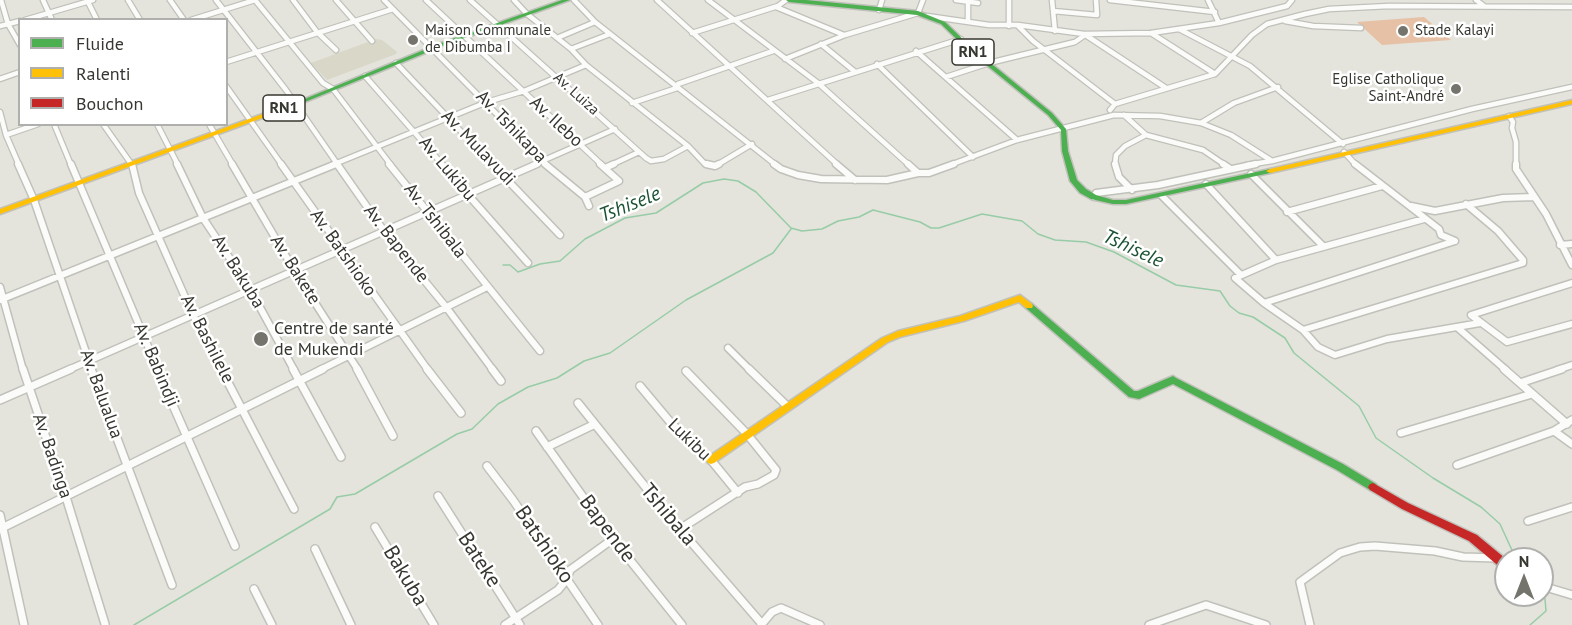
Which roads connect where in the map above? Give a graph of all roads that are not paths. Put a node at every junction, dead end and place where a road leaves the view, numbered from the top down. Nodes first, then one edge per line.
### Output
1 (1, 0) edge
2 (43, 0) edge
3 (89, 0) edge
4 (128, 0) edge
5 (170, 0) edge
6 (216, 0) edge
7 (255, 0) edge
8 (293, 0) edge
9 (336, 0) edge
10 (384, 0) edge
11 (426, 0) edge
12 (470, 0) edge
13 (514, 0) edge
14 (567, 0) edge
15 (574, 0) edge
16 (657, 0) edge
17 (708, 0) edge
18 (787, 0) edge
19 (882, 0) edge
20 (923, 0) edge
21 (956, 0) edge
22 (1009, 0) edge
23 (1052, 0) edge
24 (1096, 0) edge
25 (1110, 0) edge
26 (1207, 0) edge
27 (1292, 0) edge
28 (1329, 0) edge
29 (1384, 0) edge
30 (1476, 0) edge
31 (1538, 0) edge
32 (967, 1) edge
33 (840, 3) edge
34 (978, 3) dead end
35 (1389, 6) junction
36 (1484, 6) junction
37 (776, 7) junction
38 (1544, 7) junction
39 (1572, 7) edge
40 (393, 9) junction
41 (1329, 9) junction
42 (223, 10) junction
43 (879, 10) junction
44 (1053, 11) junction
45 (1215, 12) junction
46 (49, 13) junction
47 (527, 14) junction
48 (922, 14) junction
49 (32, 18) edge
50 (51, 18) edge
51 (96, 18) edge
52 (139, 18) edge
53 (183, 18) edge
54 (197, 18) edge
55 (733, 19) junction
56 (354, 21) junction
57 (968, 21) junction
58 (1282, 21) junction
59 (18, 22) edge
60 (595, 22) junction
61 (1219, 23) junction
62 (9, 24) junction
63 (497, 24) junction
64 (1018, 25) junction
65 (0, 26) edge
66 (1009, 26) junction
67 (1361, 28) dead end
68 (1179, 29) junction
69 (1055, 31) junction
70 (317, 32) junction
71 (610, 33) junction
72 (692, 33) junction
73 (1151, 33) junction
74 (1085, 34) junction
75 (845, 35) junction
76 (465, 36) junction
77 (557, 38) junction
78 (960, 39) junction
79 (18, 41) edge
80 (372, 41) dead end
81 (290, 43) junction
82 (822, 45) junction
83 (431, 49) junction
84 (571, 49) junction
85 (1046, 49) junction
86 (336, 50) dead end
87 (772, 51) junction
88 (916, 51) junction
89 (256, 53) junction
90 (1233, 56) junction
91 (785, 59) junction
92 (228, 61) edge
93 (396, 63) junction
94 (989, 63) junction
95 (877, 64) junction
96 (586, 65) junction
97 (727, 66) junction
98 (854, 71) junction
99 (18, 73) edge
100 (1215, 74) junction
101 (365, 76) junction
102 (556, 76) junction
103 (946, 77) junction
104 (0, 79) edge
105 (818, 83) junction
106 (1278, 87) junction
107 (1572, 87) edge
108 (677, 88) junction
109 (1166, 88) junction
110 (228, 89) edge
111 (333, 89) junction
112 (524, 91) junction
113 (768, 100) junction
114 (488, 102) junction
115 (1572, 102) edge
116 (632, 103) junction
117 (295, 104) junction
118 (1115, 104) junction
119 (1110, 110) dead end
120 (1124, 115) junction
121 (1509, 116) junction
122 (1, 117) edge
123 (449, 118) junction
124 (250, 120) junction
125 (1201, 123) junction
126 (32, 126) edge
127 (55, 126) edge
128 (104, 126) edge
129 (158, 126) edge
130 (209, 126) edge
131 (615, 129) junction
132 (1064, 130) junction
133 (416, 133) junction
134 (214, 134) junction
135 (6, 135) junction
136 (1146, 135) junction
137 (1017, 140) junction
138 (752, 144) junction
139 (580, 145) junction
140 (688, 146) junction
141 (378, 148) junction
142 (1343, 148) junction
143 (171, 150) junction
144 (639, 152) junction
145 (973, 157) junction
146 (542, 161) junction
147 (1272, 161) junction
148 (132, 164) junction
149 (338, 164) junction
150 (605, 168) junction
151 (1230, 168) junction
152 (918, 173) junction
153 (1251, 174) junction
154 (505, 176) junction
155 (856, 180) junction
156 (293, 182) junction
157 (81, 183) junction
158 (1206, 184) junction
159 (1382, 186) junction
160 (1132, 190) junction
161 (468, 194) junction
162 (1162, 196) junction
163 (585, 197) junction
164 (1094, 197) junction
165 (1534, 197) junction
166 (250, 198) junction
167 (34, 200) junction
168 (1466, 204) junction
169 (589, 206) dead end
170 (1408, 206) junction
171 (0, 212) edge
172 (426, 212) junction
173 (1287, 212) junction
174 (203, 218) junction
175 (1424, 219) junction
176 (384, 231) junction
177 (560, 235) dead end
178 (159, 236) junction
179 (1572, 244) edge
180 (1560, 245) junction
181 (1323, 246) junction
182 (340, 250) junction
183 (110, 255) junction
184 (1276, 260) junction
185 (528, 263) dead end
186 (1572, 265) edge
187 (294, 270) junction
188 (1240, 274) junction
189 (59, 275) junction
190 (1572, 283) edge
191 (0, 287) edge
192 (487, 287) junction
193 (250, 289) junction
194 (2, 299) edge
195 (1264, 303) junction
196 (446, 307) junction
197 (193, 315) junction
198 (1480, 323) junction
199 (1572, 324) edge
200 (1458, 328) junction
201 (398, 330) junction
202 (1303, 330) junction
203 (143, 338) junction
204 (728, 348) dead end
205 (540, 351) dead end
206 (350, 355) junction
207 (89, 362) junction
208 (1572, 365) edge
209 (686, 371) dead end
210 (301, 380) junction
211 (501, 381) dead end
212 (1520, 383) junction
213 (640, 386) dead end
214 (28, 388) junction
215 (1532, 394) junction
216 (0, 400) edge
217 (578, 403) dead end
218 (787, 406) junction
219 (243, 410) junction
220 (461, 413) dead end
221 (1569, 422) edge
222 (593, 424) junction
223 (536, 431) dead end
224 (1554, 431) junction
225 (1401, 433) dead end
226 (747, 434) junction
227 (393, 436) dead end
228 (187, 438) junction
229 (1572, 444) edge
230 (548, 447) junction
231 (341, 457) dead end
232 (711, 460) junction
233 (1457, 465) dead end
234 (128, 466) junction
235 (487, 466) dead end
236 (738, 493) junction
237 (438, 496) dead end
238 (66, 497) junction
239 (1572, 507) edge
240 (294, 509) dead end
241 (0, 515) edge
242 (1528, 520) dead end
243 (375, 527) dead end
244 (2, 529) edge
245 (680, 529) junction
246 (613, 539) junction
247 (235, 546) dead end
248 (315, 549) dead end
249 (1494, 556) edge
250 (1494, 558) edge
251 (567, 579) junction
252 (172, 585) dead end
253 (254, 589) dead end
254 (1554, 590) edge
255 (1572, 595) edge
256 (518, 622) edge
257 (105, 624) edge
258 (24, 625) edge
259 (272, 625) edge
260 (351, 625) edge
261 (434, 625) edge
262 (506, 625) edge
263 (598, 625) edge
264 (682, 625) edge
265 (762, 625) edge
266 (820, 625) edge
267 (1149, 625) edge
268 (1266, 625) edge
269 (1310, 625) edge

1 - 62 street
2 - 46 street
3 - 46 street
3 - 51 street
4 - 52 street
5 - 53 street
6 - 42 street, Av. Bapende
7 - 42 street
7 - 81 street, Av. Tshibala
8 - 70 street
9 - 56 street
10 - 40 street, Av. Tshikapa
11 - 76 street, Av. Ilebo
12 - 63 street, Av. Luiza
13 - 47 street
14 - 47 main road, RN1
15 - 60 street
16 - 72 street
17 - 55 street
18 - 33 main road, RN1
18 - 37 street
19 - 43 street
20 - 48 street
21 - 32 street
22 - 66 street
23 - 44 street
24 - 44 street
25 - 45 street
26 - 45 street
27 - 61 street
28 - 41 street
29 - 35 street
30 - 36 street
31 - 38 street
32 - 34 street
32 - 57 street
33 - 43 main road, RN1
35 - 36 street
35 - 41 street
36 - 38 street
37 - 55 street
37 - 75 street
38 - 39 street
40 - 56 street
40 - 83 street, Av. Tshikapa
41 - 58 street
42 - 54 street
42 - 89 street, Av. Bapende
43 - 48 main road, RN1
44 - 69 street
45 - 61 street
46 - 49 street
46 - 50 street
47 - 63 main road, RN1
47 - 77 street
48 - 57 street
48 - 75 street
48 - 78 main road, RN1
55 - 72 street
55 - 87 street
56 - 70 street
56 - 80 street
57 - 66 street
58 - 67 street
58 - 90 street
59 - 62 street
60 - 71 street
60 - 77 street
61 - 68 street
62 - 65 street
62 - 79 street
63 - 76 main road, RN1
63 - 102 street, Av. Luiza
64 - 66 street
64 - 69 street
64 - 85 street
68 - 73 street
68 - 90 street
69 - 74 street
70 - 81 street
70 - 86 street
71 - 84 street
71 - 108 street
72 - 97 street
73 - 74 street
73 - 100 street
74 - 85 street
74 - 109 street
75 - 82 street
76 - 83 main road, RN1
76 - 112 street, Av. Ilebo
77 - 84 street
78 - 88 street
78 - 94 main road, RN1
81 - 89 street
81 - 111 street, Av. Tshibala
82 - 91 street
82 - 98 street
83 - 93 main road, RN1
83 - 114 street, Av. Tshikapa
84 - 96 street
85 - 94 street
85 - 118 street
87 - 91 street
87 - 97 street
88 - 95 street
88 - 103 street
89 - 92 street
89 - 117 street, Av. Bapende
90 - 100 street
90 - 106 street
91 - 105 street
93 - 101 main road, RN1
93 - 123 street, Av. Mulavudi
94 - 103 street
94 - 132 main road, RN1
95 - 98 street
95 - 145 street
96 - 102 street
96 - 116 street
97 - 108 street
97 - 113 street
98 - 105 street
99 - 104 street
100 - 109 street
101 - 111 main road, RN1
101 - 133 street, Av. Lukibu
102 - 112 street
102 - 131 street, Av. Luiza
103 - 137 street
105 - 113 street
105 - 152 street
106 - 125 street
106 - 142 street
107 - 142 street
108 - 116 street
108 - 138 street
109 - 118 street
110 - 124 street, Av. Batshioko
111 - 117 main road, RN1
111 - 141 street, Av. Tshibala
112 - 114 street
112 - 139 street, Av. Ilebo
113 - 155 street
114 - 123 street
114 - 146 street, Av. Tshikapa
115 - 121 main road
116 - 140 street
117 - 124 main road, RN1
117 - 149 street, Av. Bapende
118 - 119 street
120 - 125 street
120 - 132 street
120 - 136 street
121 - 142 main road
121 - 165 street
122 - 135 street, Av. Balualua
123 - 133 street
123 - 154 street, Av. Mulavudi
124 - 134 main road, RN1
124 - 156 street, Av. Batshioko
125 - 147 street
126 - 135 street
127 - 157 street, Av. Babindji
128 - 148 street
129 - 143 street, Av. Bakuba
130 - 134 street, Av. Bakete
131 - 139 street
131 - 144 street, Av. Luiza
132 - 137 street
132 - 164 main road
133 - 141 street
133 - 161 street, Av. Lukibu
134 - 143 main road, RN1
134 - 166 street, Av. Bakete
135 - 167 street, Av. Balualua
136 - 151 street
136 - 160 street
137 - 145 street
138 - 140 street
138 - 155 street
139 - 146 street
139 - 150 street, Av. Ilebo
140 - 144 street
141 - 149 street
141 - 172 street, Av. Tshibala
142 - 147 street
142 - 153 main road
142 - 159 street
143 - 148 main road, RN1
143 - 174 street, Av. Bakuba
144 - 150 street
145 - 152 street
146 - 154 street
146 - 163 street, Av. Tshikapa
147 - 151 street
148 - 157 main road, RN1
148 - 178 street, Av. Bashilele
149 - 156 street
149 - 176 street, Av. Bapende
150 - 163 street
151 - 160 street
152 - 155 street
153 - 158 main road
153 - 173 street
154 - 161 street
154 - 177 street, Av. Mulavudi
156 - 166 street
156 - 182 street, Av. Batshioko
157 - 167 main road, RN1
157 - 183 street, Av. Babindji
158 - 162 main road
158 - 184 street
159 - 170 street
159 - 173 street
160 - 164 street
161 - 172 street
161 - 185 street, Av. Lukibu
162 - 164 main road
162 - 188 street
163 - 169 street, Av. Tshikapa
165 - 168 street
165 - 180 street
166 - 174 street
166 - 187 street, Av. Bakete
167 - 171 main road, RN1
167 - 189 street, Av. Balualua
168 - 170 street
168 - 202 street
170 - 175 street
172 - 176 street
172 - 192 street, Av. Tshibala
173 - 181 street
174 - 178 street
174 - 193 street, Av. Bakuba
175 - 181 street
175 - 195 street
176 - 182 street
176 - 196 street, Av. Bapende
178 - 183 street
178 - 197 street, Av. Bashilele
179 - 180 street
180 - 186 street
181 - 184 street
182 - 187 street
182 - 201 street, Av. Batshioko
183 - 189 street
183 - 203 street, Av. Babindji
184 - 188 street
187 - 193 street
187 - 206 street, Av. Bakete
188 - 195 street
189 - 194 street
189 - 207 street, Av. Balualua
190 - 198 street
191 - 194 street, Av. Badinga
192 - 196 street
192 - 205 street, Av. Tshibala
193 - 197 street
193 - 210 street, Av. Bakuba
194 - 214 street, Av. Badinga
195 - 202 street
196 - 201 street
196 - 211 street, Av. Bapende
197 - 203 street
197 - 219 street, Av. Bashilele
198 - 199 street
198 - 200 street
200 - 202 street
200 - 212 street
201 - 206 street
201 - 220 street, Av. Batshioko
203 - 207 street
203 - 228 street, Av. Babindji
204 - 218 street
206 - 210 street
206 - 227 street, Av. Bakete
207 - 214 street
207 - 234 street, Av. Balualua
208 - 212 street
209 - 226 street
210 - 219 street
210 - 231 street, Av. Bakuba
212 - 215 street
213 - 232 street, Lukibu
214 - 216 street
214 - 238 street, Av. Badinga
215 - 221 street
215 - 225 street
217 - 222 street, Tshibala
218 - 226 main road
218 - 249 main road
219 - 228 street
219 - 240 street, Av. Bashilele
221 - 224 street
222 - 230 street
222 - 245 street, Tshibala
223 - 230 street, Bapende
224 - 229 street
224 - 233 street
226 - 232 main road
226 - 236 street
228 - 234 street
228 - 247 street, Av. Babindji
230 - 246 street, Bapende
232 - 236 street, Lukibu
234 - 238 street
234 - 252 street, Av. Balualua
235 - 251 street, Batshioko
236 - 245 street
237 - 256 street, Bateke
238 - 244 street
238 - 257 street, Av. Badinga
239 - 242 street
241 - 244 street
243 - 261 street, Bakuba
244 - 258 street
245 - 265 street, Tshibala
246 - 251 street
246 - 264 street, Bapende
248 - 260 street
250 - 269 street
251 - 256 street
251 - 263 street, Batshioko
253 - 259 street
254 - 255 street
256 - 262 street
265 - 266 street
267 - 268 street

